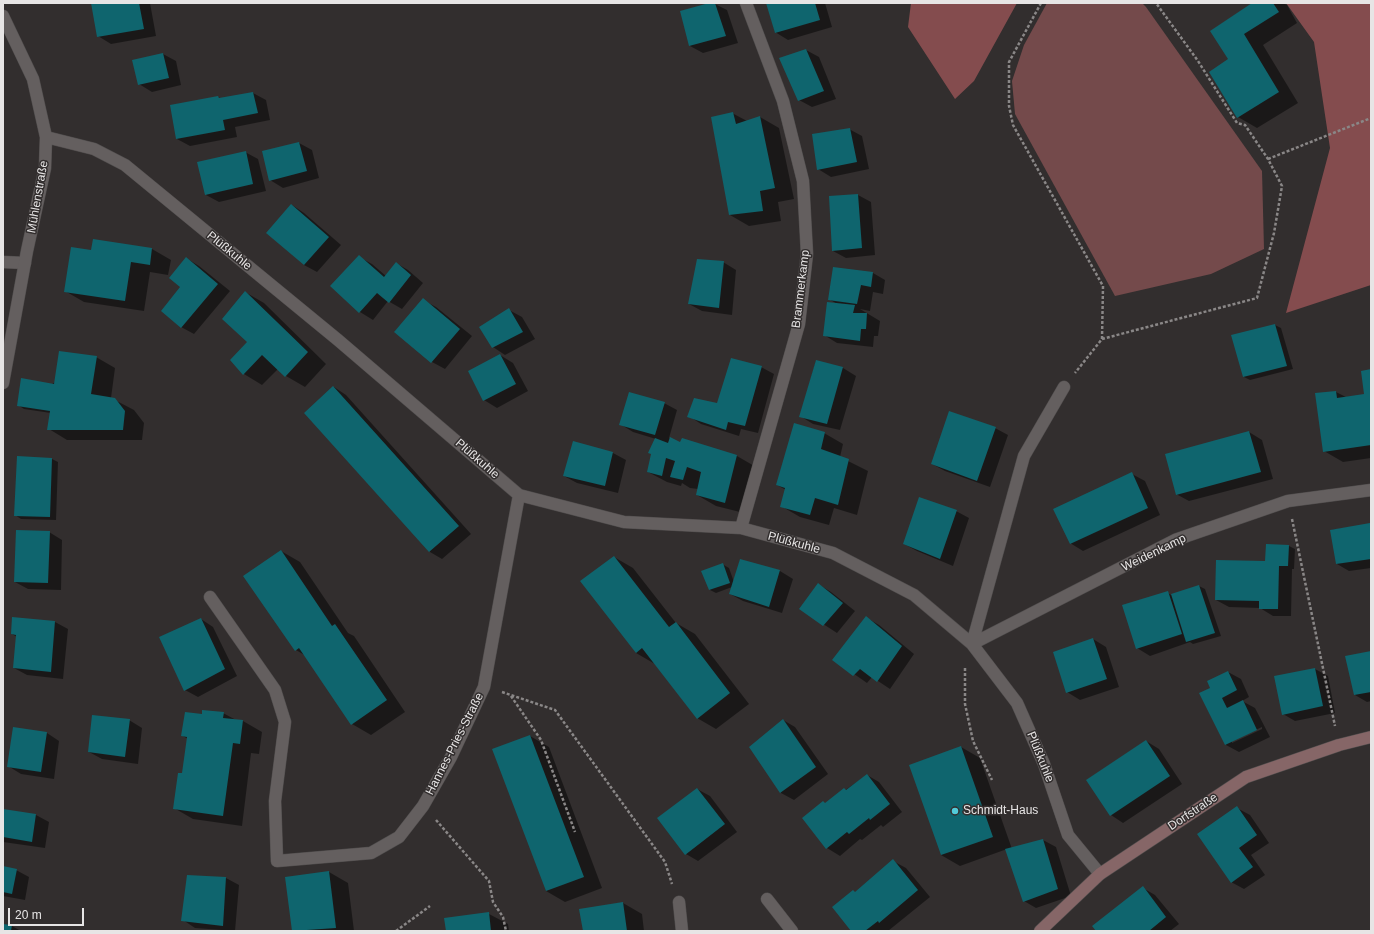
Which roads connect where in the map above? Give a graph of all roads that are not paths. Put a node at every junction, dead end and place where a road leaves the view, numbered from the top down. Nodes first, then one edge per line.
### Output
1 (746, 3) edge
2 (3, 16) edge
3 (46, 137) junction
4 (3, 262) edge
5 (25, 263) junction
6 (3, 383) edge
7 (1064, 387) road end
8 (1371, 490) edge
9 (519, 495) junction
10 (741, 528) junction
11 (210, 597) dead end
12 (972, 644) junction
13 (1371, 737) edge
14 (1100, 874) junction
15 (766, 899) dead end
16 (679, 902) road end
17 (682, 931) edge
18 (792, 931) edge
19 (1040, 931) edge

1 - 10 street, Brammerkamp
2 - 3 street, Mühlenstraße
3 - 5 street, Mühlenstraße
3 - 9 street, Plüßkuhle
4 - 5 street
5 - 6 street, Mühlenstraße
7 - 12 street
8 - 12 street, Weidenkamp
9 - 10 street, Plüßkuhle
9 - 11 street, Hannes-Pries-Straße
10 - 12 street, Plüßkuhle
12 - 14 street, Plüßkuhle
13 - 14 street, Dorfstraße
14 - 19 street, Dorfstraße
15 - 18 street
16 - 17 street

